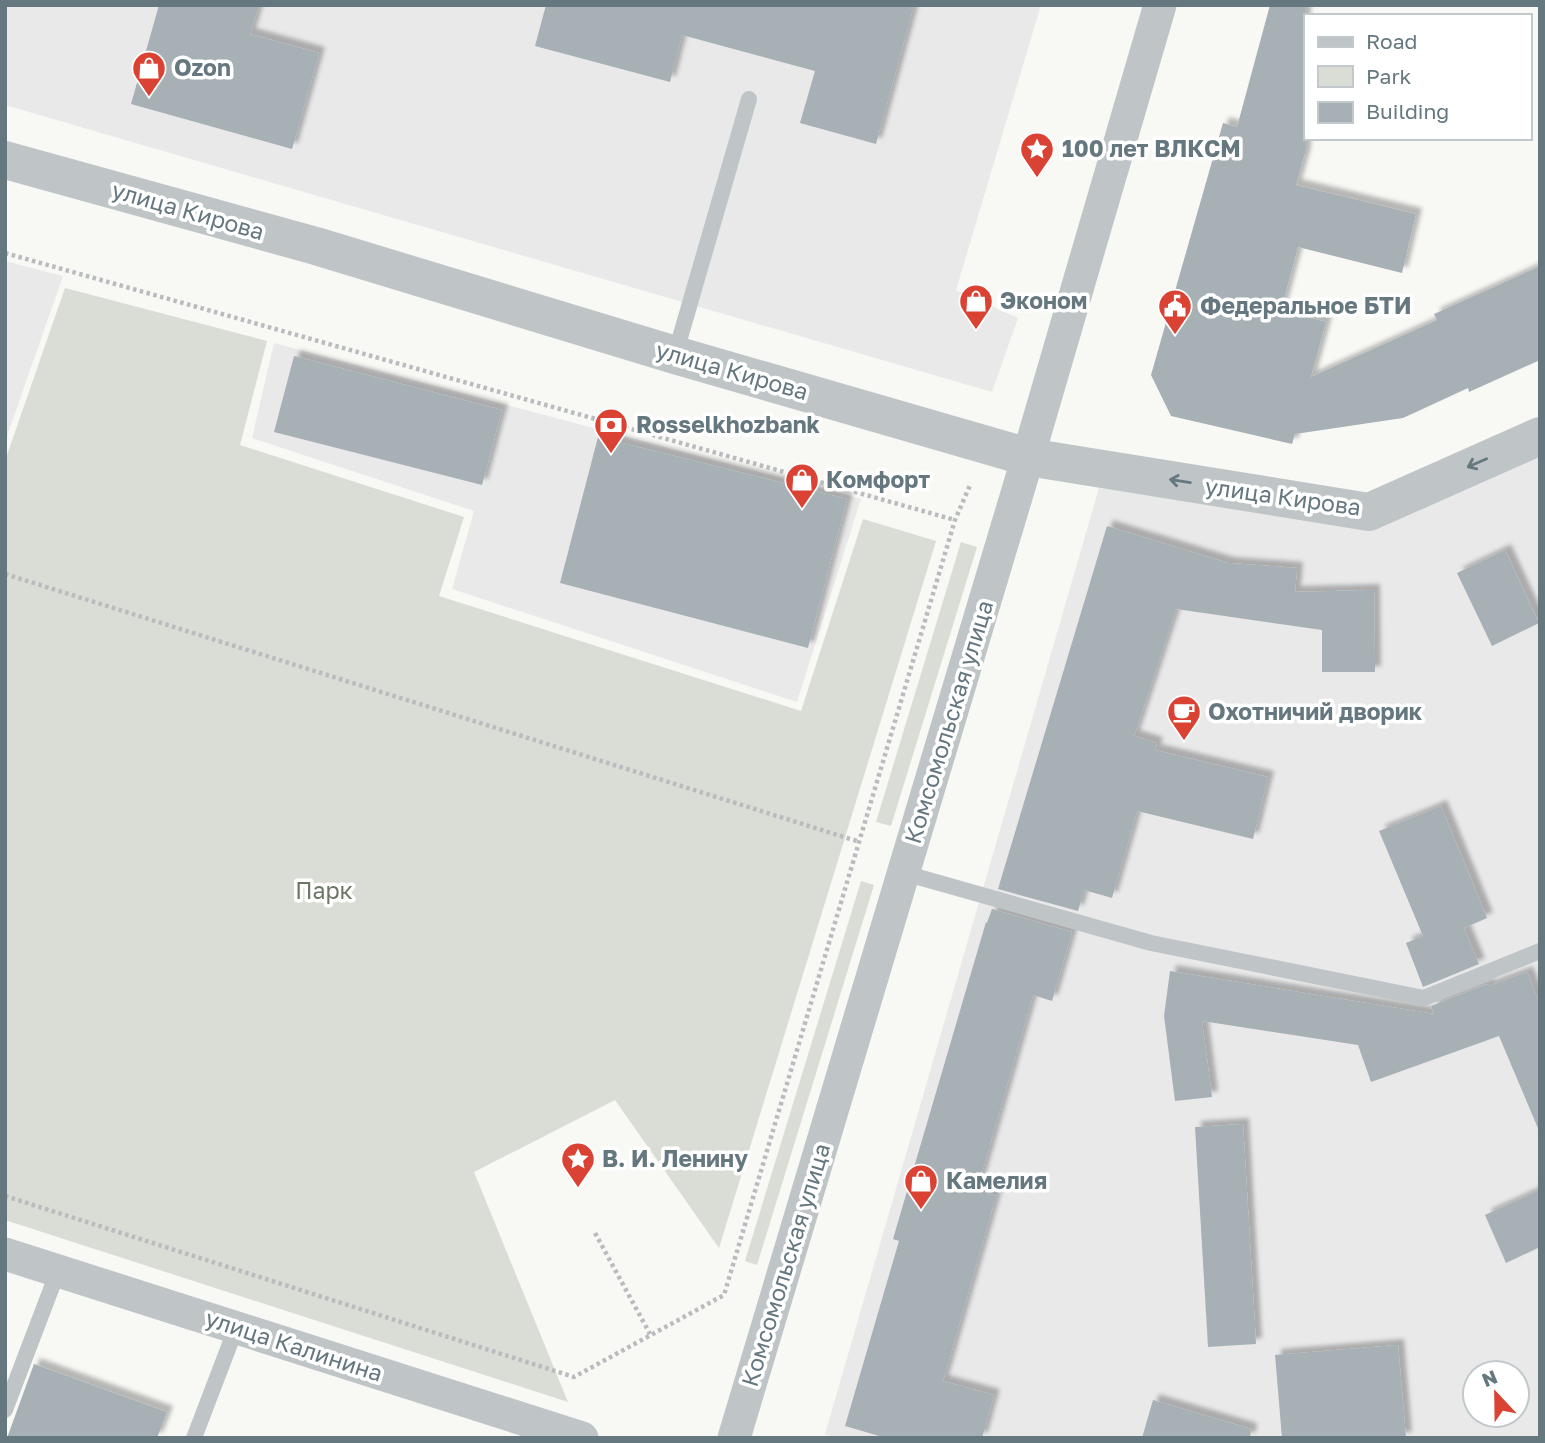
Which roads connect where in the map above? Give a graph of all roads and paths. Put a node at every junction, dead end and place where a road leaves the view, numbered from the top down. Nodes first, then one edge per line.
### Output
1 (1160, 5) edge
2 (750, 99) dead end
3 (5, 160) edge
4 (5, 253) edge
5 (675, 355) junction
6 (1540, 436) edge
7 (1028, 457) junction
8 (5, 574) edge
9 (860, 842) junction
10 (904, 873) junction
11 (1540, 951) edge
12 (5, 1196) edge
13 (595, 1233) dead end
14 (5, 1254) edge
15 (58, 1271) junction
16 (236, 1328) junction
17 (650, 1334) junction
18 (5, 1410) edge
19 (194, 1438) edge
20 (582, 1438) edge
21 (734, 1438) edge

1 - 7 street, Комсомольская улица
2 - 5 lane
3 - 5 street, улица Кирова
4 - 9 path
5 - 7 street, улица Кирова
6 -> 7 street, улица Кирова
7 - 10 street, Комсомольская улица
8 - 9 path
9 - 17 path
10 - 11 lane
10 - 21 street, Комсомольская улица
12 - 17 path
13 - 17 path
14 - 15 street, улица Калинина
15 - 16 street, улица Калинина
15 - 18 lane
16 - 19 lane
16 - 20 street, улица Калинина

